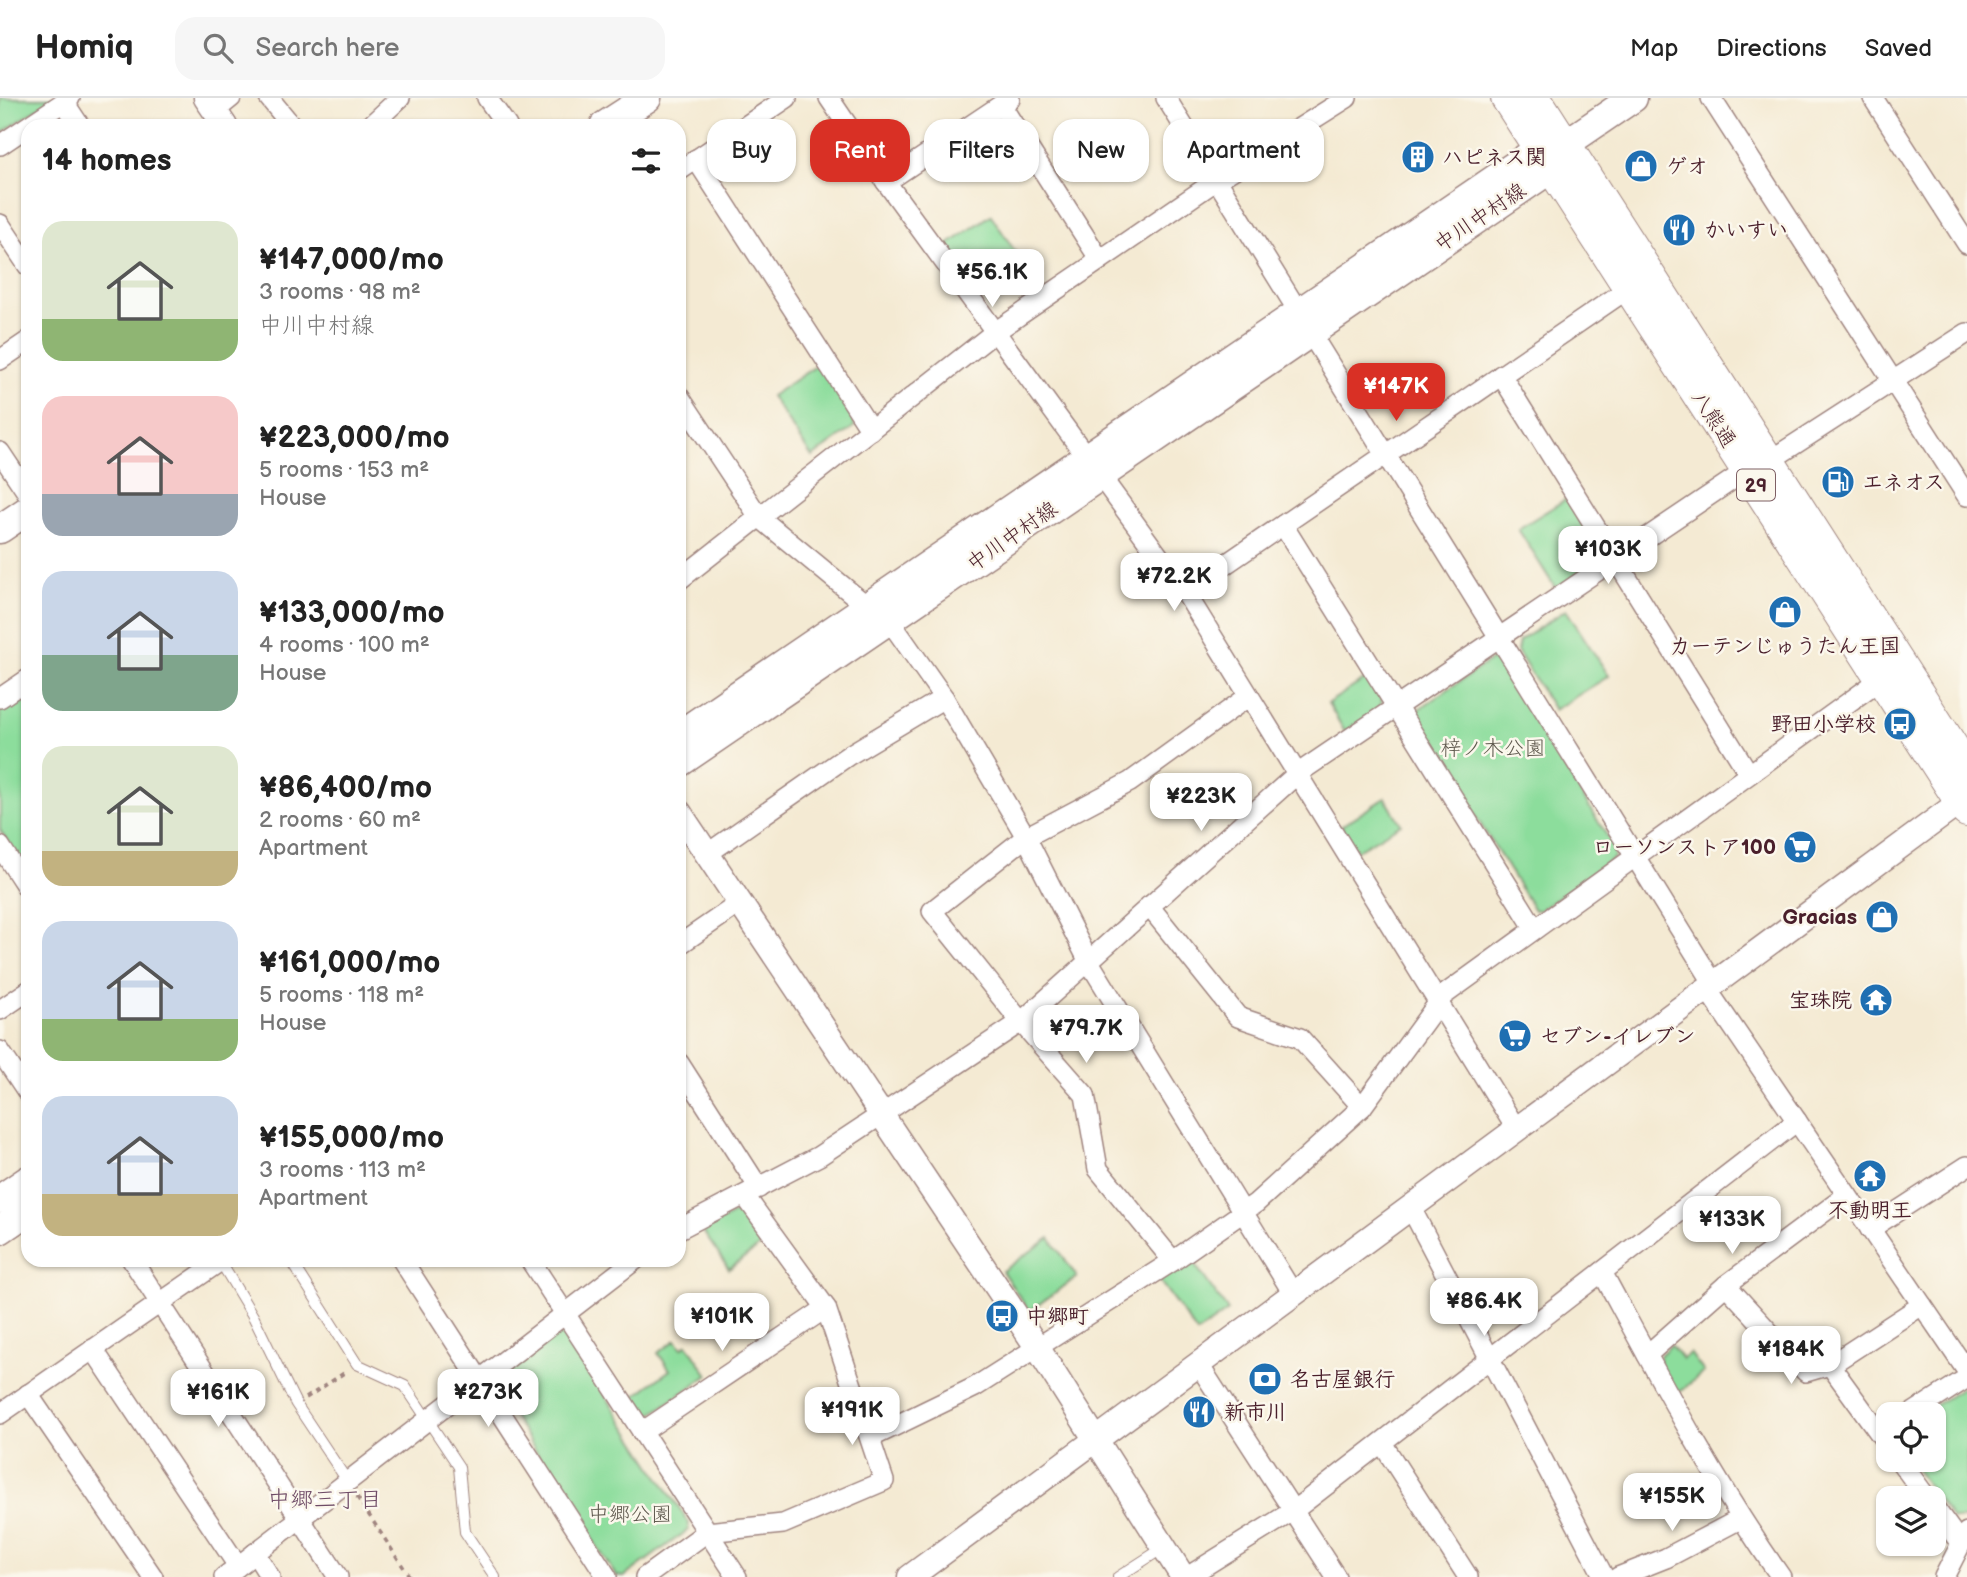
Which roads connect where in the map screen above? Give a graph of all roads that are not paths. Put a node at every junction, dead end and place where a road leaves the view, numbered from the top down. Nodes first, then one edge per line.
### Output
1 (268, 98) edge
2 (400, 98) edge
3 (487, 98) edge
4 (647, 98) edge
5 (788, 98) edge
6 (830, 98) edge
7 (1166, 98) edge
8 (1507, 98) edge
9 (1535, 98) edge
10 (1633, 98) edge
11 (1711, 98) edge
12 (67, 100) edge
13 (1341, 100) edge
14 (1880, 101) edge
15 (1005, 102) edge
16 (39, 119) edge
17 (76, 119) edge
18 (286, 119) edge
19 (378, 119) edge
20 (502, 119) edge
21 (615, 119) edge
22 (844, 119) edge
23 (1179, 119) edge
24 (1312, 119) edge
25 (21, 131) edge
26 (0, 145) edge
27 (1552, 154) junction
28 (696, 159) junction
29 (910, 165) edge
30 (686, 166) edge
31 (887, 182) edge
32 (1214, 182) edge
33 (1218, 182) edge
34 (0, 224) edge
35 (1967, 244) edge
36 (21, 256) edge
37 (1100, 260) junction
38 (1629, 288) junction
39 (1305, 322) junction
40 (995, 332) junction
41 (1967, 333) edge
42 (21, 346) edge
43 (0, 360) edge
44 (1501, 376) junction
45 (1893, 381) junction
46 (686, 407) edge
47 (871, 430) junction
48 (0, 452) edge
49 (1386, 454) junction
50 (1758, 465) junction
51 (1092, 466) junction
52 (21, 484) edge
53 (1967, 496) edge
54 (21, 515) edge
55 (759, 517) junction
56 (1283, 524) junction
57 (0, 529) edge
58 (1615, 559) junction
59 (686, 574) edge
60 (1185, 592) junction
61 (879, 613) junction
62 (1500, 638) junction
63 (1881, 679) junction
64 (21, 686) edge
65 (1249, 696) junction
66 (0, 698) edge
67 (944, 698) junction
68 (1396, 706) junction
69 (686, 731) edge
70 (686, 758) edge
71 (1967, 770) edge
72 (1297, 774) junction
73 (1749, 774) junction
74 (1965, 803) edge
75 (686, 822) edge
76 (1026, 837) junction
77 (0, 846) edge
78 (707, 854) junction
79 (1635, 856) junction
80 (21, 878) edge
81 (740, 903) junction
82 (1149, 906) junction
83 (1535, 929) junction
84 (686, 940) edge
85 (1088, 960) junction
86 (1711, 987) junction
87 (21, 996) edge
88 (1439, 1002) junction
89 (0, 1010) edge
90 (1021, 1022) junction
91 (0, 1051) edge
92 (686, 1075) edge
93 (21, 1082) edge
94 (1362, 1107) junction
95 (881, 1115) junction
96 (1797, 1121) junction
97 (1517, 1130) junction
98 (1967, 1166) edge
99 (21, 1185) edge
100 (752, 1192) junction
101 (1847, 1195) junction
102 (0, 1199) edge
103 (1411, 1208) junction
104 (1243, 1212) junction
105 (21, 1215) edge
106 (686, 1225) edge
107 (1870, 1229) junction
108 (0, 1230) edge
109 (1173, 1261) junction
110 (137, 1267) edge
111 (212, 1267) edge
112 (224, 1267) edge
113 (295, 1267) edge
114 (407, 1267) edge
115 (534, 1267) edge
116 (626, 1267) edge
117 (1602, 1272) junction
118 (1726, 1285) junction
119 (1294, 1295) junction
120 (160, 1303) junction
121 (1922, 1305) junction
122 (826, 1308) junction
123 (566, 1316) junction
124 (1037, 1348) junction
125 (93, 1349) junction
126 (1647, 1354) junction
127 (1491, 1359) junction
128 (1199, 1365) junction
129 (1830, 1365) junction
130 (1967, 1371) edge
131 (1967, 1378) edge
132 (480, 1381) junction
133 (28, 1394) junction
134 (1930, 1402) edge
135 (0, 1414) edge
136 (428, 1421) junction
137 (1876, 1423) edge
138 (642, 1432) junction
139 (870, 1438) junction
140 (1096, 1441) junction
141 (1382, 1443) junction
142 (348, 1482) junction
143 (1293, 1511) junction
144 (300, 1519) junction
145 (1740, 1519) junction
146 (1946, 1519) edge
147 (707, 1532) junction
148 (1964, 1538) edge
149 (1164, 1548) junction
150 (255, 1553) junction
151 (231, 1571) edge
152 (153, 1577) edge
153 (270, 1577) edge
154 (338, 1577) edge
155 (495, 1577) edge
156 (607, 1577) edge
157 (645, 1577) edge
158 (737, 1577) edge
159 (910, 1577) edge
160 (1118, 1577) edge
161 (1185, 1577) edge
162 (1336, 1577) edge
163 (1468, 1577) edge
164 (1604, 1577) edge
165 (1619, 1577) edge
166 (1781, 1577) edge
167 (1944, 1577) edge

1 - 18 street
2 - 19 street
3 - 20 street
4 - 21 main road
5 - 28 street
6 - 22 street
7 - 23 street
8 - 27 main road, 八熊通 / 29
9 - 27 main road, 八熊通 / 29
10 - 27 main road, 中川中村線
11 - 45 street
12 - 16 street
12 - 17 street
13 - 24 street
14 - 35 street
15 - 29 street
15 - 37 street
25 - 26 street
27 - 38 main road, 八熊通 / 29
27 - 39 main road, 中川中村線
27 - 50 main road, 八熊通 / 29
28 - 30 street
28 - 47 street
31 - 40 street
32 - 37 street
33 - 39 street
34 - 36 street
37 - 40 street
38 - 44 street
38 - 50 main road, 八熊通 / 29
39 - 49 street
39 - 51 main road, 中川中村線
40 - 47 street
40 - 51 street
41 - 45 street
42 - 43 street
44 - 49 street
44 - 58 street
45 - 50 street
45 - 53 street
46 - 55 street
47 - 55 street
48 - 52 street
49 - 56 street
49 - 62 street
50 - 58 street
50 - 63 main road, 八熊通 / 29
50 - 71 main road, 八熊通 / 29
51 - 60 street
51 - 61 main road, 中川中村線
54 - 57 main road
55 - 59 street
55 - 61 street
56 - 60 street
56 - 68 street
58 - 62 street
58 - 73 street
60 - 65 street
61 - 67 street
61 - 69 main road, 中川中村線
61 - 70 main road, 中川中村線
62 - 68 street
62 - 79 street
63 - 73 street
63 - 74 main road, 八熊通 / 29
64 - 66 street
65 - 72 street
65 - 76 street
67 - 76 street
67 - 78 street
68 - 72 street
68 - 83 street
72 - 82 street
72 - 88 street
73 - 79 street
74 - 86 street
75 - 78 street
76 - 85 street
76 - 90 street
77 - 80 street
78 - 81 street
79 - 83 street
79 - 86 street
81 - 84 street
81 - 95 street
82 - 85 street
82 - 94 street
83 - 88 street
85 - 90 street
85 - 104 street
86 - 96 street
86 - 97 street
87 - 89 street
88 - 94 street
88 - 97 street
90 - 95 street
90 - 109 street
91 - 93 street
92 - 100 street
94 - 104 street
95 - 100 street
95 - 124 street
96 - 101 street
96 - 117 street
97 - 103 street
98 - 107 street
99 - 102 main road
100 - 106 street
100 - 122 street
101 - 107 street
101 - 118 street
103 - 119 street
103 - 127 street
104 - 109 street
104 - 119 street
105 - 108 main road
107 - 121 street
109 - 124 street
110 - 120 street
111 - 120 street
112 - 142 lane
113 - 136 lane
114 - 132 street
115 - 123 street
116 - 123 street
117 - 126 street
117 - 127 street
118 - 126 street
118 - 129 street
119 - 128 street
120 - 125 street
120 - 144 street
121 - 129 street
121 - 130 street
122 - 138 street
122 - 139 street
123 - 132 street
123 - 138 street
124 - 139 street
124 - 140 street
125 - 133 street
125 - 151 street
126 - 145 street
127 - 141 street
127 - 164 street
128 - 140 street
128 - 143 street
129 - 137 street
131 - 134 street
132 - 136 street
132 - 156 street
133 - 135 street
133 - 152 street
136 - 142 street
136 - 155 lane
138 - 147 street
139 - 147 street
140 - 149 street
140 - 159 street
141 - 143 street
141 - 163 street
142 - 144 street
143 - 161 street
143 - 162 street
144 - 150 street
144 - 154 street
145 - 165 street
145 - 166 street
146 - 148 street
147 - 157 street
147 - 158 street
148 - 167 street
149 - 160 lane
149 - 161 street
150 - 151 street
150 - 153 street

